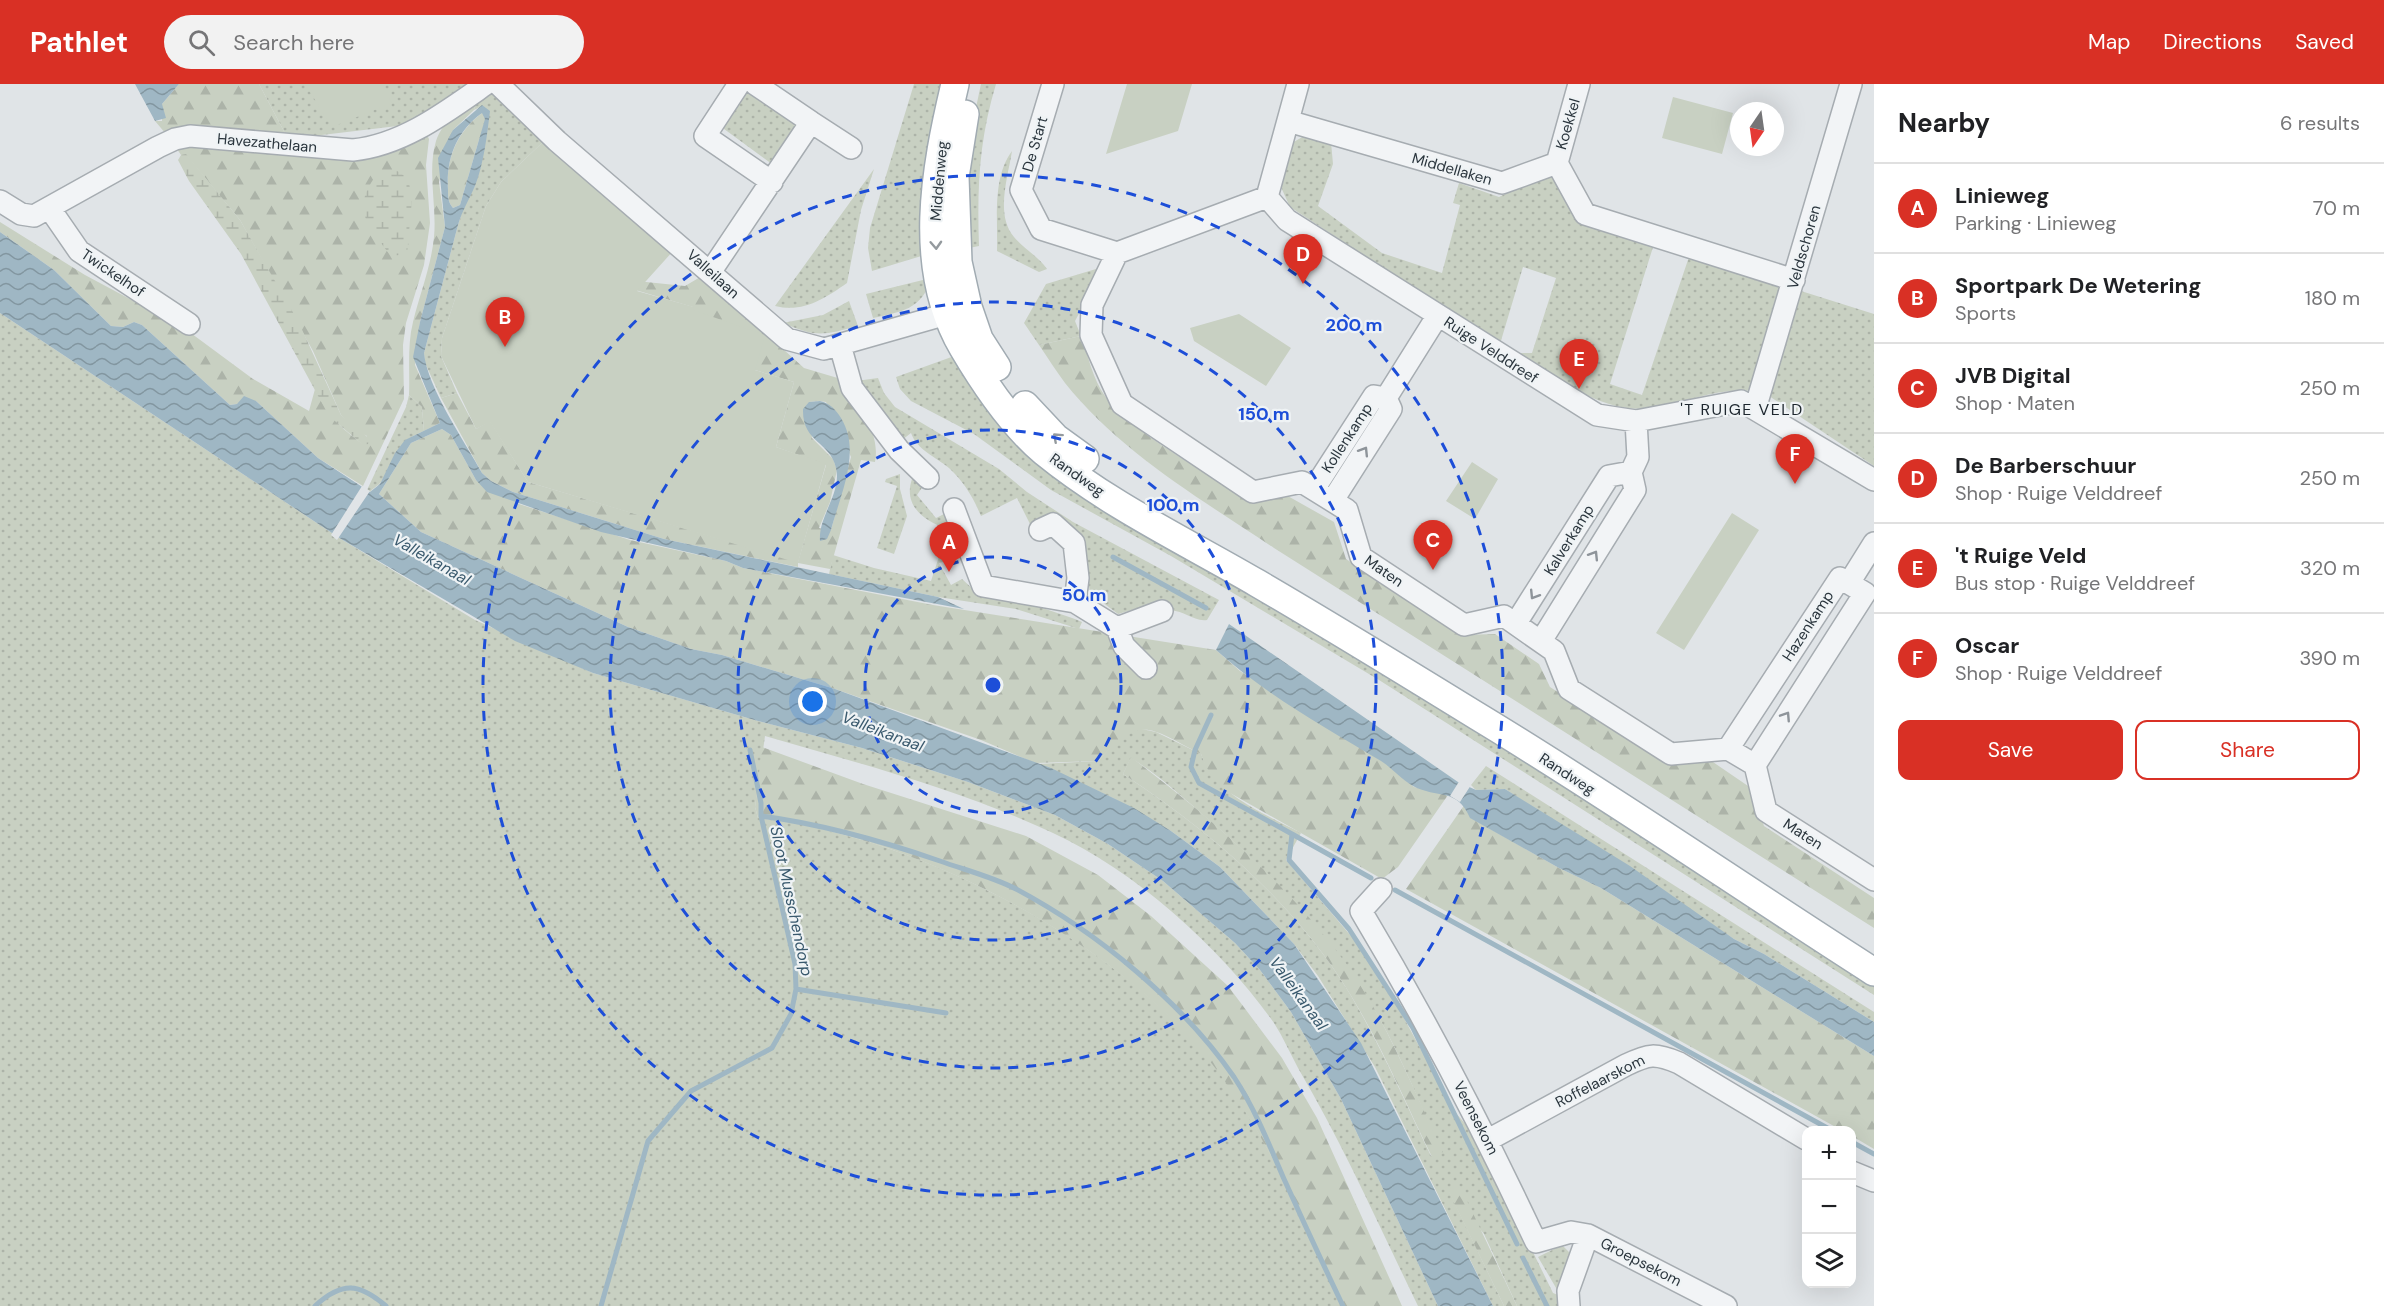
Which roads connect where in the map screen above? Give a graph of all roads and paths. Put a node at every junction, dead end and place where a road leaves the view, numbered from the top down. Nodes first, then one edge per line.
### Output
1 (486, 84) edge
2 (498, 84) edge
3 (739, 84) edge
4 (754, 84) edge
5 (956, 84) edge
6 (973, 84) edge
7 (1053, 84) edge
8 (1298, 84) edge
9 (1579, 84) edge
10 (1851, 84) edge
11 (1288, 121) junction
12 (811, 122) junction
13 (851, 148) dead end
14 (1557, 163) junction
15 (772, 182) junction
16 (1267, 197) junction
17 (0, 201) edge
18 (50, 209) junction
19 (1117, 253) junction
20 (711, 272) junction
21 (1794, 280) junction
22 (957, 311) junction
23 (1438, 315) junction
24 (189, 324) dead end
25 (840, 345) junction
26 (1386, 398) junction
27 (1755, 409) junction
28 (1636, 421) junction
29 (1631, 472) junction
30 (928, 478) dead end
31 (1874, 480) edge
32 (1314, 489) junction
33 (1333, 500) junction
34 (954, 509) dead end
35 (1040, 530) dead end
36 (1874, 543) edge
37 (1849, 584) junction
38 (1075, 602) junction
39 (1162, 610) dead end
40 (1516, 623) junction
41 (1117, 628) junction
42 (1541, 641) junction
43 (1146, 668) dead end
44 (1728, 749) junction
45 (1755, 765) junction
46 (1874, 880) edge
47 (1381, 889) dead end
48 (1874, 972) edge
49 (1802, 1137) edge
50 (1488, 1140) junction
51 (1856, 1174) edge
52 (1874, 1181) edge
53 (1588, 1235) junction
54 (1569, 1306) edge
55 (1726, 1306) edge

1 - 18 street, Havezathelaan
2 - 20 street, Valleilaan
3 - 15 street
4 - 12 street
5 -> 22 main road, Middenweg
6 - 22 main road, Middenweg
7 - 19 street, De Start
8 - 11 street
9 - 14 street, Koekkel
10 - 21 street, Veldschoren
11 - 14 street, Middellaken
11 - 16 street
12 - 13 street
12 - 15 street
14 - 21 street
15 - 20 street
16 - 19 street
16 - 23 street, Ruige Velddreef
17 - 18 street
18 - 24 street, Twickelhof
19 - 32 street, Maten
20 - 25 street, Valleilaan
21 - 27 street, Veldschoren
22 - 25 street, Valleilaan
22 - 48 main road, Randweg
23 - 26 street, Kollenkamp
23 - 28 street, Ruige Velddreef
25 - 30 street
26 - 32 street, Kollenkamp
33 -> 26 street, Kollenkamp
27 - 28 street, Ruige Velddreef
27 - 31 street, Ruige Velddreef
28 - 29 street, Kalverkamp
29 -> 40 street, Kalverkamp
42 -> 29 street, Kalverkamp
32 - 33 street, Maten
33 - 40 street, Maten
34 - 38 street
35 - 38 street
36 - 37 street
37 - 44 street, Hazenkamp
45 -> 37 street, Hazenkamp
38 - 41 street
39 - 41 street
40 - 42 street, Maten
41 - 43 street
42 - 44 street, Maten
44 - 45 street
45 - 46 street, Maten
47 - 50 street, Veensekom
49 - 50 street, Roffelaarskom
50 - 53 street, Veensekom
51 - 52 street
53 - 54 street
53 - 55 street, Groepsekom

